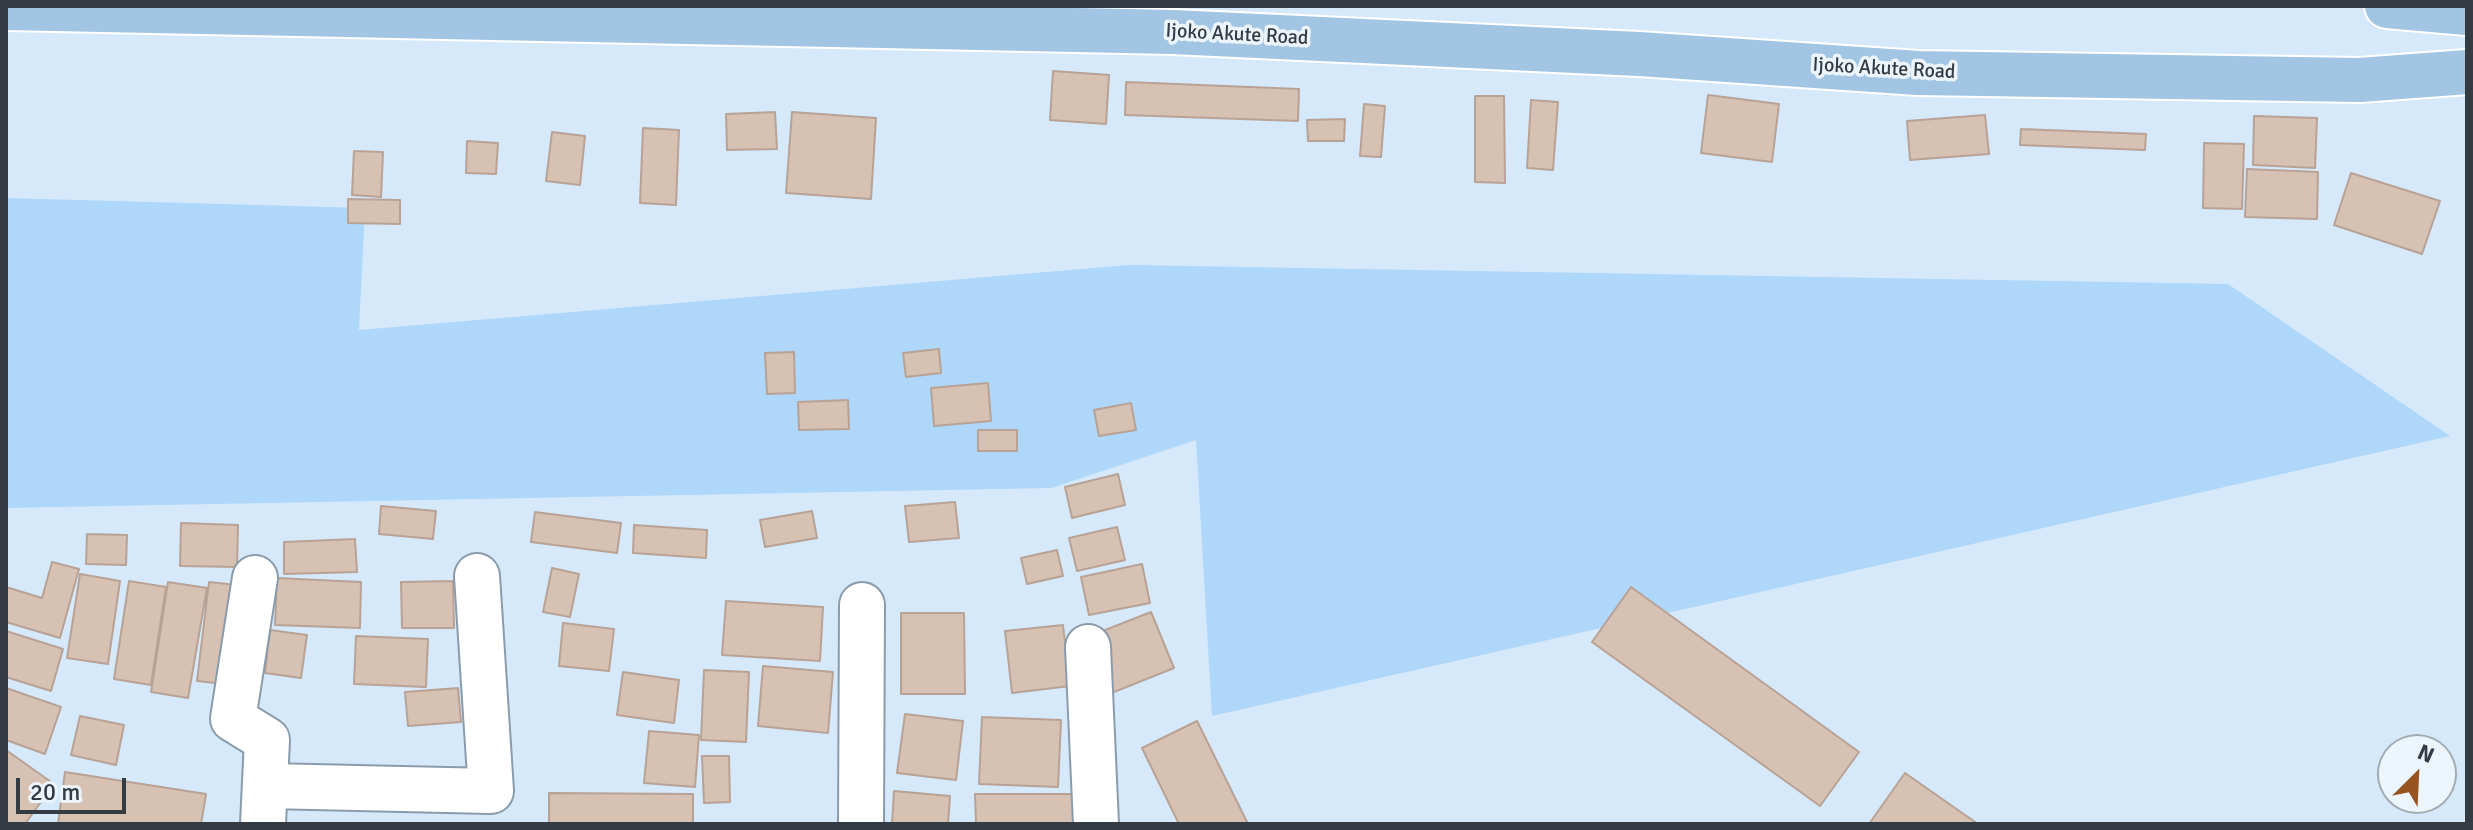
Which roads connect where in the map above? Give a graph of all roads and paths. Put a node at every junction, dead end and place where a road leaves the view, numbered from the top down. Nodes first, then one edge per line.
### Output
1 (2387, 6) edge
2 (6, 8) edge
3 (2467, 13) edge
4 (2467, 72) edge
5 (477, 576) dead end
6 (255, 578) dead end
7 (862, 605) dead end
8 (1088, 647) dead end
9 (266, 805) edge
10 (489, 808) edge
11 (861, 824) edge
12 (1096, 824) edge

1 - 3 main road
2 - 4 main road, Ijoko Akute Road
5 - 10 street
6 - 9 street
7 - 11 street
8 - 12 street
9 - 10 street

